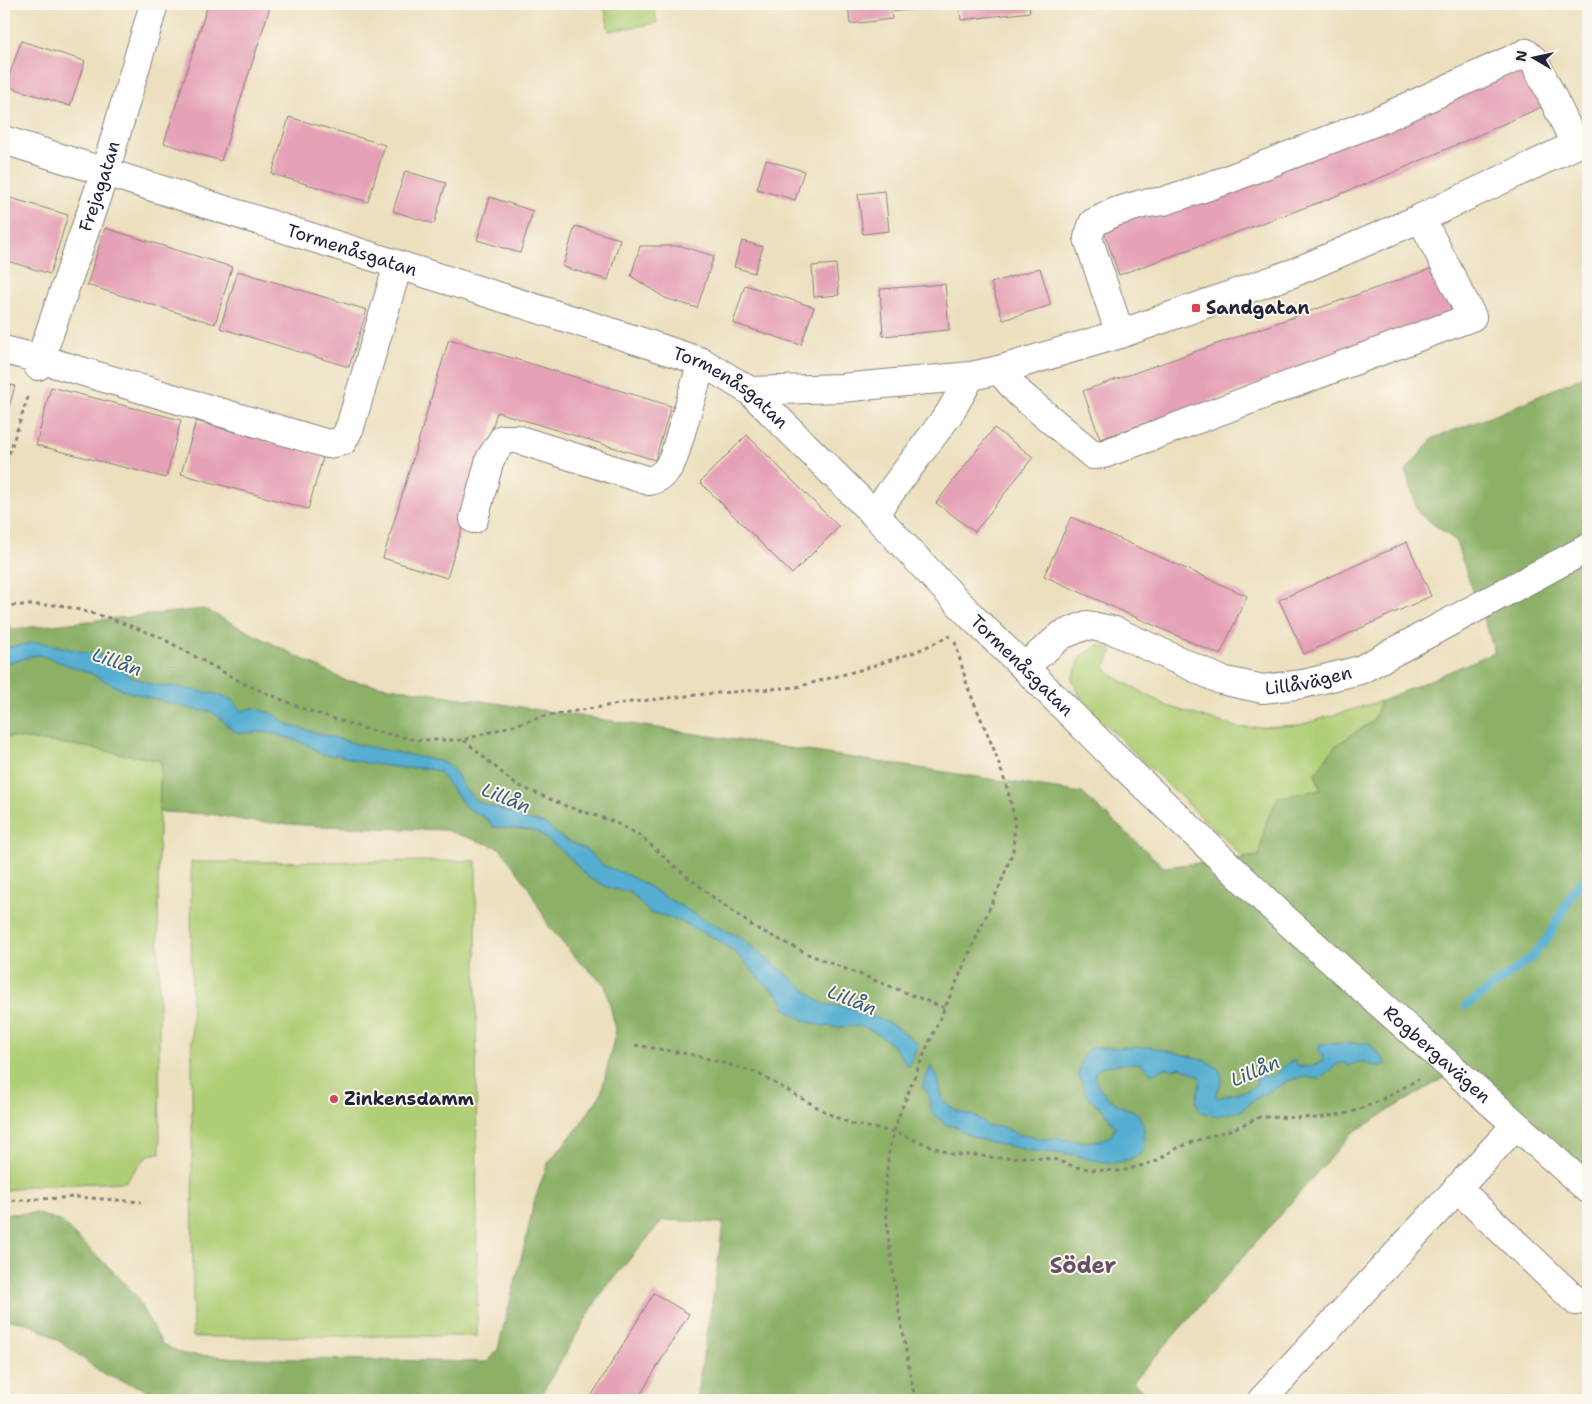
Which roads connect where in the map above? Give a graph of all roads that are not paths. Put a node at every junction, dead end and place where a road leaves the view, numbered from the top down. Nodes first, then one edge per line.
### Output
1 (154, 4) edge
2 (4, 140) edge
3 (1582, 142) edge
4 (105, 172) junction
5 (1421, 218) junction
6 (398, 265) junction
7 (1120, 334) junction
8 (4, 350) edge
9 (39, 362) junction
10 (702, 362) junction
11 (999, 370) junction
12 (970, 376) junction
13 (750, 391) junction
14 (874, 514) junction
15 (474, 519) dead end
16 (1588, 548) edge
17 (1024, 666) junction
18 (1286, 919) joint
19 (1516, 1125) junction
20 (1457, 1188) junction
21 (1588, 1189) edge
22 (1576, 1301) dead end
23 (1262, 1400) edge

1 - 4 street, Frejagatan
2 - 4 street, Tormenåsgatan
3 - 5 street
3 - 7 street
4 - 6 street, Tormenåsgatan
4 - 9 street, Frejagatan
5 - 7 street
5 - 11 street
6 - 9 street
6 - 10 street, Tormenåsgatan
7 - 11 street
8 - 9 street
10 - 13 street, Tormenåsgatan
10 - 15 street
11 - 12 street
12 - 13 street
12 - 14 street
13 - 14 street, Tormenåsgatan
14 - 17 street, Tormenåsgatan
16 - 17 street, Lillåvägen
17 - 18 street, Tormenåsgatan
18 - 19 street, Rogbergavägen
19 - 20 street
19 - 21 street, Rogbergavägen
20 - 22 street
20 - 23 street

